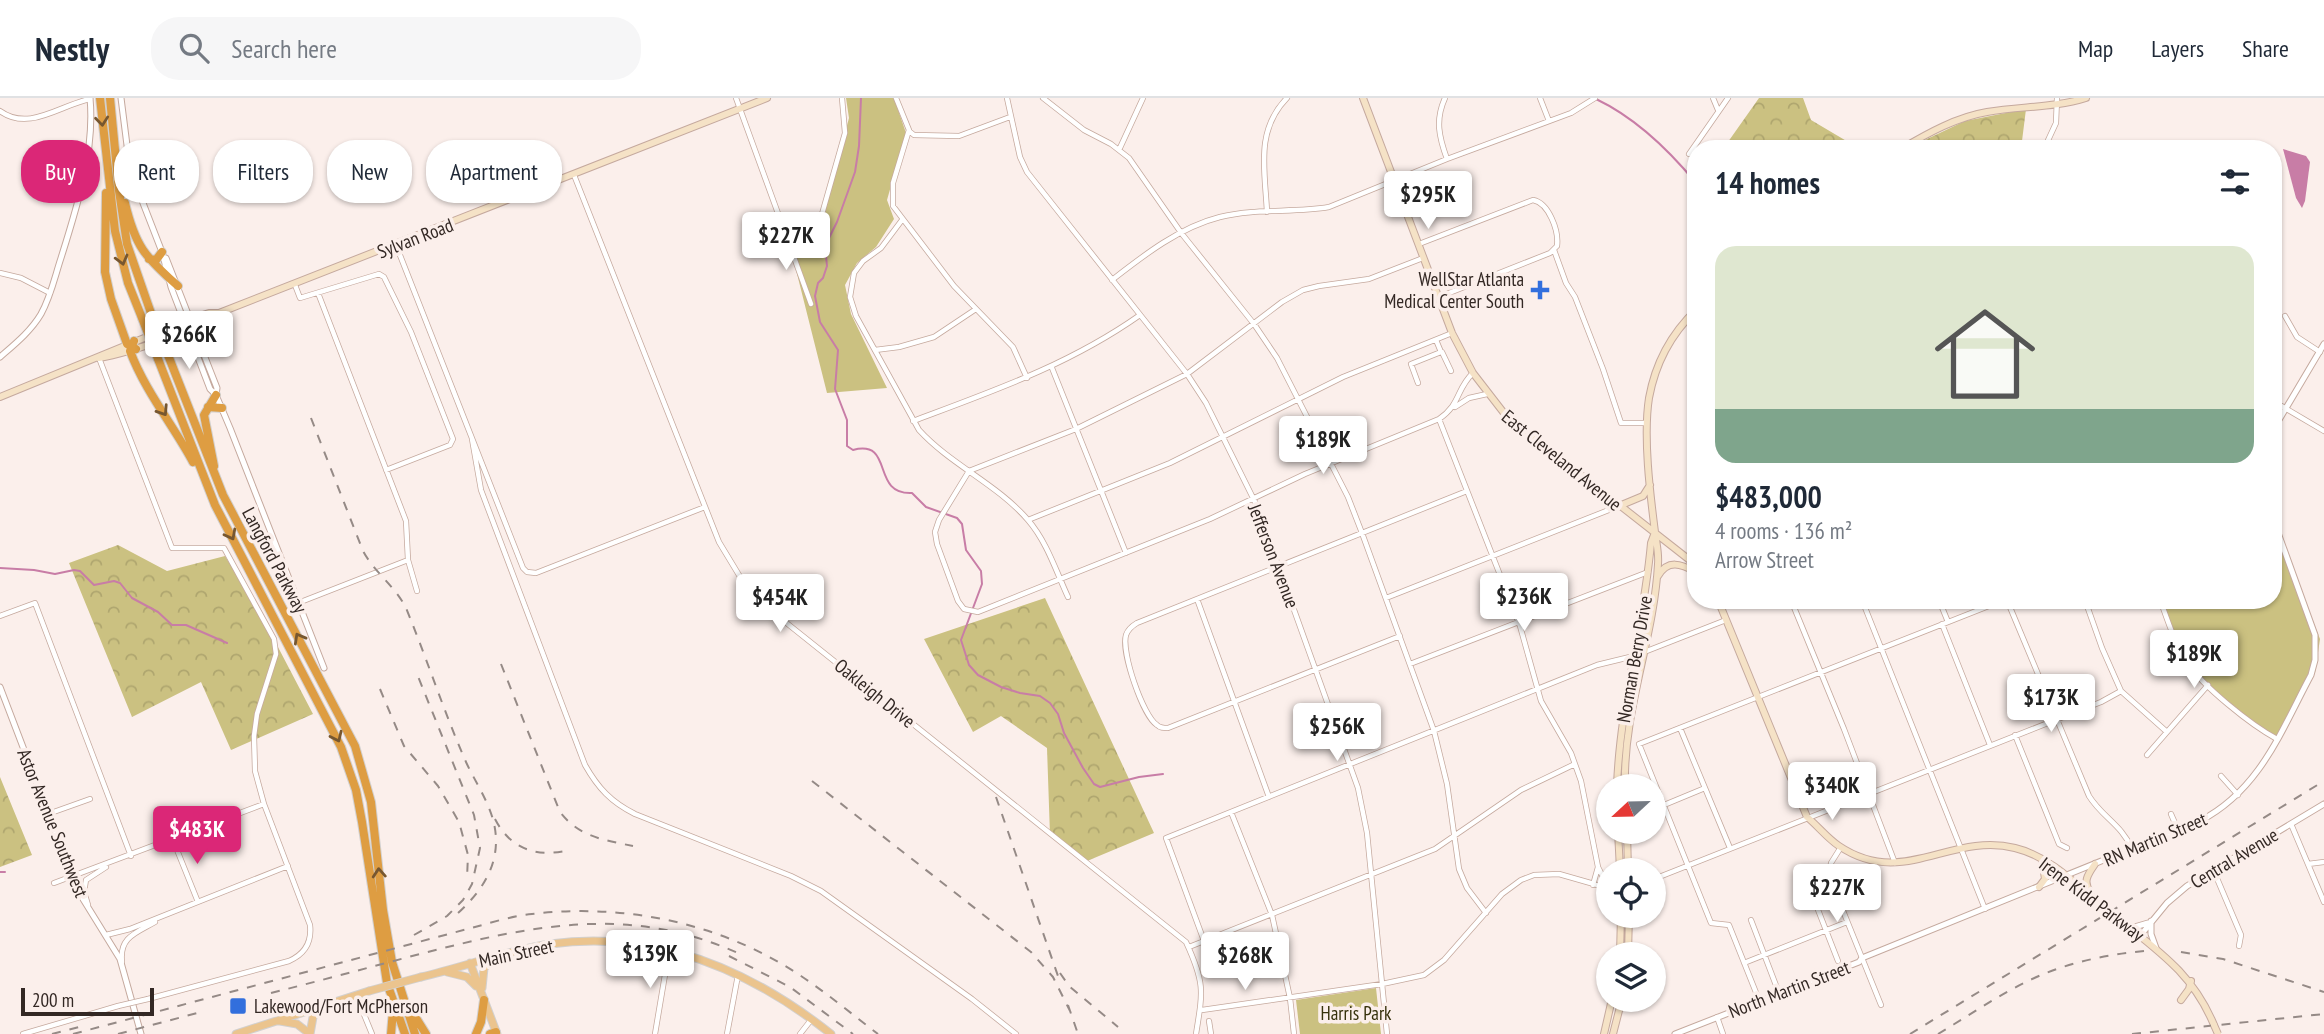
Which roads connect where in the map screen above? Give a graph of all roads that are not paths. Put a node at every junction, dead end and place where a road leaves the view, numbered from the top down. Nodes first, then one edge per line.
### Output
1 (90, 98) edge
2 (100, 98) edge
3 (110, 98) edge
4 (121, 98) edge
5 (736, 98) edge
6 (767, 98) edge
7 (842, 98) edge
8 (896, 98) edge
9 (1007, 98) edge
10 (1043, 98) edge
11 (1143, 98) edge
12 (1287, 98) edge
13 (1363, 98) edge
14 (1445, 98) edge
15 (1540, 98) edge
16 (1595, 98) edge
17 (1713, 98) edge
18 (1728, 98) edge
19 (2086, 98) edge
20 (2058, 102) edge
21 (740, 108) junction
22 (1718, 110) junction
23 (0, 111) edge
24 (1010, 117) junction
25 (1549, 121) junction
26 (909, 130) junction
27 (115, 140) edge
28 (1698, 140) edge
29 (1918, 140) edge
30 (2048, 140) edge
31 (105, 145) junction
32 (1119, 150) junction
33 (1447, 159) junction
34 (574, 176) junction
35 (1395, 180) junction
36 (122, 203) edge
37 (125, 203) edge
38 (1267, 212) junction
39 (902, 220) junction
40 (785, 232) junction
41 (1182, 234) junction
42 (1419, 244) junction
43 (396, 245) junction
44 (1555, 250) junction
45 (162, 252) junction
46 (1424, 258) junction
47 (149, 259) junction
48 (0, 273) edge
49 (169, 278) junction
50 (1112, 280) junction
51 (295, 285) junction
52 (178, 286) junction
53 (50, 293) junction
54 (318, 293) junction
55 (1439, 297) junction
56 (811, 304) dead end
57 (976, 309) junction
58 (1140, 315) junction
59 (2286, 316) dead end
60 (1687, 320) edge
61 (1254, 324) junction
62 (189, 325) junction
63 (1452, 333) junction
64 (1436, 340) junction
65 (2324, 344) edge
66 (132, 346) junction
67 (875, 350) junction
68 (1441, 352) junction
69 (2320, 352) junction
70 (0, 357) edge
71 (99, 358) junction
72 (1052, 368) junction
73 (1451, 371) dead end
74 (1473, 373) junction
75 (1187, 374) junction
76 (1027, 378) junction
77 (1418, 383) dead end
78 (1487, 394) junction
79 (216, 396) junction
80 (0, 397) edge
81 (1298, 398) junction
82 (2282, 406) edge
83 (208, 407) junction
84 (1454, 407) junction
85 (222, 408) junction
86 (2286, 408) junction
87 (2282, 415) edge
88 (1439, 419) junction
89 (913, 421) junction
90 (1647, 423) junction
91 (1076, 429) junction
92 (2324, 431) edge
93 (1223, 435) junction
94 (472, 439) junction
95 (1331, 464) junction
96 (386, 470) junction
97 (970, 471) junction
98 (1650, 483) junction
99 (1101, 491) junction
100 (1467, 491) junction
101 (223, 495) junction
102 (1254, 499) junction
103 (215, 505) junction
104 (1619, 506) junction
105 (705, 508) junction
106 (1028, 520) junction
107 (1362, 533) junction
108 (1655, 534) junction
109 (2282, 543) edge
110 (1126, 553) junction
111 (1493, 557) junction
112 (1687, 558) edge
113 (408, 560) junction
114 (1279, 566) junction
115 (1687, 569) edge
116 (1649, 572) junction
117 (1060, 579) junction
118 (1656, 581) junction
119 (416, 591) dead end
120 (1068, 597) dead end
121 (1197, 598) junction
122 (1386, 598) junction
123 (298, 603) junction
124 (1722, 609) edge
125 (1795, 609) edge
126 (1866, 609) edge
127 (1941, 609) edge
128 (1982, 609) edge
129 (2010, 609) edge
130 (2088, 609) edge
131 (2164, 609) edge
132 (0, 616) edge
133 (1726, 620) junction
134 (1519, 621) junction
135 (1945, 623) junction
136 (1400, 636) junction
137 (1881, 648) junction
138 (1644, 652) junction
139 (1634, 656) junction
140 (1410, 664) junction
141 (324, 668) dead end
142 (1317, 670) junction
143 (1821, 672) junction
144 (2208, 685) junction
145 (0, 687) edge
146 (1537, 689) junction
147 (2121, 691) junction
148 (1759, 696) junction
149 (1235, 702) junction
150 (2058, 719) junction
151 (1680, 728) junction
152 (1434, 731) junction
153 (2167, 732) junction
154 (2015, 735) junction
155 (2277, 739) junction
156 (1990, 745) junction
157 (2147, 755) dead end
158 (1351, 764) junction
159 (1575, 764) junction
160 (1929, 769) junction
161 (1618, 774) edge
162 (1626, 774) edge
163 (1651, 774) edge
164 (2221, 776) dead end
165 (1705, 788) junction
166 (1869, 793) junction
167 (2238, 795) junction
168 (1269, 797) junction
169 (90, 799) dead end
170 (264, 804) junction
171 (1666, 804) edge
172 (2324, 804) edge
173 (1666, 810) edge
174 (1231, 812) junction
175 (48, 814) junction
176 (2171, 814) dead end
177 (1807, 817) junction
178 (2291, 824) junction
179 (2178, 830) junction
180 (1454, 838) junction
181 (173, 840) junction
182 (1841, 847) junction
183 (1730, 848) junction
184 (1960, 848) junction
185 (2067, 848) dead end
186 (2132, 849) junction
187 (131, 856) junction
188 (1596, 858) edge
189 (2042, 859) junction
190 (120, 860) junction
191 (2324, 862) edge
192 (1895, 863) junction
193 (2308, 863) junction
194 (2095, 864) junction
195 (1688, 865) junction
196 (288, 866) junction
197 (2213, 869) junction
198 (1596, 873) edge
199 (1666, 873) edge
200 (1371, 874) junction
201 (2066, 876) junction
202 (72, 877) junction
203 (54, 883) dead end
204 (1592, 885) junction
205 (1596, 886) edge
206 (2039, 887) junction
207 (1813, 897) dead end
208 (198, 902) junction
209 (2098, 902) junction
210 (2324, 902) edge
211 (1985, 909) junction
212 (1486, 913) junction
213 (169, 915) junction
214 (1272, 915) junction
215 (93, 916) junction
216 (1751, 920) dead end
217 (2151, 921) junction
218 (1848, 922) junction
219 (2128, 926) junction
220 (1826, 930) junction
221 (106, 935) junction
222 (2140, 936) junction
223 (1204, 941) junction
224 (2239, 946) dead end
225 (1189, 947) junction
226 (2156, 948) junction
227 (670, 950) junction
228 (500, 955) junction
229 (1764, 955) junction
230 (1863, 958) junction
231 (1838, 961) dead end
232 (470, 963) junction
233 (1744, 963) junction
234 (122, 966) junction
235 (443, 972) junction
236 (738, 974) junction
237 (2191, 981) junction
238 (1382, 984) junction
239 (400, 988) junction
240 (1777, 988) dead end
241 (355, 995) junction
242 (483, 996) junction
243 (391, 997) junction
244 (1290, 998) junction
245 (1759, 1000) junction
246 (2181, 1000) dead end
247 (323, 1004) junction
248 (1881, 1005) dead end
249 (1202, 1010) junction
250 (301, 1012) junction
251 (1609, 1012) edge
252 (1619, 1012) edge
253 (1717, 1017) junction
254 (812, 1019) junction
255 (273, 1021) junction
256 (1209, 1021) dead end
257 (494, 1033) edge
258 (23, 1034) edge
259 (141, 1034) edge
260 (236, 1034) edge
261 (310, 1034) edge
262 (372, 1034) edge
263 (391, 1034) edge
264 (405, 1034) edge
265 (415, 1034) edge
266 (426, 1034) edge
267 (476, 1034) edge
268 (655, 1034) edge
269 (727, 1034) edge
270 (800, 1034) edge
271 (831, 1034) edge
272 (1016, 1034) edge
273 (1196, 1034) edge
274 (1211, 1034) edge
275 (1294, 1034) edge
276 (1387, 1034) edge
277 (1604, 1034) edge
278 (1613, 1034) edge
279 (1675, 1034) edge
280 (1723, 1034) edge
281 (2218, 1034) edge

1 - 23 street
1 - 53 street
2 -> 31 highway, Langford Parkway
3 - 27 highway, Langford Parkway
4 - 45 street
5 - 21 street
6 - 21 main road, Sylvan Road
7 - 40 street
8 - 26 street
9 - 24 street, Jefferson Avenue
10 - 32 street
11 - 32 street
12 - 38 street
13 - 35 main road, East Cleveland Avenue
14 - 33 street
15 - 25 street
16 - 25 street
17 - 22 street
18 - 22 street
19 - 20 main road
20 - 29 main road
20 - 30 street
21 - 34 main road, Sylvan Road
21 - 40 street
22 - 28 street
24 - 26 street
24 - 50 street, Jefferson Avenue
25 - 33 street
26 - 39 street
31 - 66 highway
31 -> 103 highway, Langford Parkway, bridge
32 - 41 street
33 - 35 street
34 - 43 main road, Sylvan Road
34 - 105 street, Oakleigh Drive
35 - 38 street
35 - 42 main road, East Cleveland Avenue
36 - 101 highway, Langford Parkway, bridge
37 - 47 highway
38 - 41 street
39 - 57 street
39 - 67 street
40 - 56 street
41 - 50 street
41 - 61 street
42 - 44 street
42 - 46 main road, East Cleveland Avenue
43 - 51 main road, Sylvan Road
43 - 94 street
44 - 55 street
44 - 90 street
45 - 47 highway
45 - 49 street
45 - 52 street
46 - 55 main road, East Cleveland Avenue
46 - 61 street
47 - 49 highway
48 - 53 street
49 - 52 highway
49 - 62 street
50 - 58 street, Jefferson Avenue
51 - 54 street
51 - 62 main road, Sylvan Road
52 - 62 street
53 - 70 street
54 - 96 street
54 - 96 street
55 - 63 main road, East Cleveland Avenue
57 - 67 street
57 - 76 street
58 - 72 street
58 - 75 street, Jefferson Avenue
59 - 69 street
60 - 90 main road, Norman Berry Drive
61 - 75 street
61 - 81 street
62 - 66 main road, Sylvan Road
62 - 79 street
63 - 64 street
63 - 74 main road, East Cleveland Avenue
64 - 68 street
64 - 81 street
65 - 69 street
66 - 71 main road, Sylvan Road
66 -> 103 highway
67 - 89 street
68 - 73 street
68 - 77 street
69 - 86 street
71 - 80 main road, Sylvan Road
71 - 170 street
72 - 76 street
72 - 91 street
74 - 78 main road, East Cleveland Avenue
74 - 84 street
75 - 91 street
75 - 93 street, Jefferson Avenue
76 - 89 street
78 - 84 street
78 - 104 main road, East Cleveland Avenue
79 - 83 highway
79 - 85 street
81 - 93 street
81 - 95 street
82 - 86 street
83 - 85 highway
83 - 101 highway
84 - 88 street
85 - 123 street
86 - 87 street
86 - 92 street
88 - 95 street
88 - 100 street
89 - 97 street
90 - 98 main road, Norman Berry Drive
91 - 97 street
91 - 99 street
93 - 99 street
93 - 102 street, Jefferson Avenue
94 - 105 street
94 - 272 street
95 - 102 street
95 - 107 street
96 - 113 street
97 - 106 street
97 - 117 street
98 - 104 main road
98 - 108 main road, Norman Berry Drive
99 - 106 street
99 - 110 street
100 - 107 street
100 - 111 street
239 -> 101 highway, Langford Parkway
102 - 110 street
102 - 114 street, Jefferson Avenue
103 -> 243 highway, Langford Parkway
104 - 108 main road, East Cleveland Avenue
104 - 111 street
105 - 225 street, Oakleigh Drive
106 - 117 street
107 - 114 street
107 - 122 street
108 - 112 main road, East Cleveland Avenue
108 - 116 main road, Norman Berry Drive
108 - 118 main road, Norman Berry Drive
109 - 155 street, RN Martin Street
110 - 117 street
111 - 122 street
111 - 134 street
113 - 119 street
113 - 123 street
114 - 121 street
114 - 142 street, Jefferson Avenue
115 - 118 main road
116 - 134 street
116 - 139 main road, Norman Berry Drive
117 - 120 street
118 - 138 main road, Norman Berry Drive
121 - 149 street
121 - 149 street
122 - 136 street
123 - 141 street
124 - 133 main road
125 - 143 street
126 - 137 street
127 - 135 street
128 - 135 street
129 - 150 street
130 - 147 street
131 - 144 street
132 - 187 street
133 - 138 street
133 - 148 main road
134 - 140 street
134 - 146 street
135 - 137 street
135 - 156 street
136 - 140 street
136 - 142 street
137 - 143 street
137 - 160 street
138 - 139 street
138 - 162 main road, Norman Berry Drive
139 - 146 street
139 - 161 main road, Norman Berry Drive
140 - 152 street
142 - 149 street
142 - 158 street, Jefferson Avenue
143 - 148 street
143 - 166 street
144 - 153 street
144 - 155 street
145 - 175 street, Astor Avenue Southwest
146 - 152 street
146 - 159 street
147 - 150 street
147 - 153 street
148 - 151 street
148 - 177 main road
149 - 168 street
150 - 154 street
150 - 186 street
151 - 163 street
151 - 165 street
152 - 158 street
152 - 180 street
153 - 157 street
154 - 156 street
154 - 185 street
155 - 167 street, RN Martin Street
156 - 160 street
158 - 168 street
158 - 200 street, Jefferson Avenue
159 - 180 street
159 - 188 street
160 - 166 street
160 - 184 street
164 - 167 street
165 - 171 street
165 - 183 street
166 - 177 street
166 - 192 street
167 - 179 street, RN Martin Street
168 - 174 street
169 - 175 street
170 - 181 street
170 - 196 street
172 - 178 street, Central Avenue
173 - 195 street
174 - 214 street
174 - 223 street
175 - 202 street, Astor Avenue Southwest
176 - 179 street
177 - 182 main road
177 - 183 street
178 - 193 street
178 - 197 street, Central Avenue
179 - 186 street, RN Martin Street
180 - 200 street
180 - 212 street
181 - 187 street
181 - 208 street
182 - 192 main road, Irene Kidd Parkway
182 - 218 street
183 - 195 street
184 - 189 main road, Irene Kidd Parkway
184 - 192 main road, Irene Kidd Parkway
184 - 211 street
186 - 194 street, RN Martin Street
187 - 190 street
189 - 201 main road, Irene Kidd Parkway
189 - 206 main road
190 - 202 street
190 - 215 street
191 - 193 street
193 - 210 street
194 - 201 street, RN Martin Street
194 - 209 main road
195 - 199 street
195 - 233 street
196 - 208 street
196 - 258 street, bridge
197 - 217 street, Central Avenue
197 - 224 street
198 - 204 street
200 - 214 street
200 - 238 street, Jefferson Avenue
201 - 206 street, RN Martin Street
201 - 209 main road, Irene Kidd Parkway
202 - 203 street
202 - 215 street, Astor Avenue Southwest
204 - 205 street
204 - 212 street
206 - 211 street, RN Martin Street
207 - 220 street
208 - 213 street
209 - 219 main road, Irene Kidd Parkway, bridge
211 - 230 street, RN Martin Street
212 - 238 street
213 - 221 street
213 - 234 street
214 - 223 street
214 - 244 street
215 - 221 street, Astor Avenue Southwest
216 - 229 street
217 - 219 street, Central Avenue
217 - 222 street, Central Avenue
217 - 226 street
218 - 220 street
218 - 230 street
219 - 222 main road, Irene Kidd Parkway
220 - 229 street
220 - 231 street
221 - 234 street, Astor Avenue Southwest
222 - 226 main road, Irene Kidd Parkway
223 - 225 street
225 - 249 street
226 - 237 main road, Irene Kidd Parkway
227 - 228 main road, Main Street
227 - 236 main road, Main Street
227 - 268 street
228 - 232 main road, Main Street
228 - 242 main road
229 - 233 street
229 - 240 street
230 - 245 street, North Martin Street
230 - 248 street
232 - 235 main road, Main Street
232 - 242 main road
233 - 245 street
234 - 259 street, Astor Avenue Southwest
235 - 241 main road, Main Street, bridge
235 - 242 main road
236 - 254 main road, Main Street
236 - 269 street
237 - 246 main road
237 - 281 main road, Irene Kidd Parkway, bridge
238 - 244 street
238 - 276 street, Jefferson Avenue
239 - 265 highway, Langford Parkway
239 - 266 highway
241 - 247 main road, Main Street
241 - 262 street
242 - 257 main road
242 - 267 highway
243 - 263 highway
243 - 264 highway, Langford Parkway
244 - 249 street
244 - 275 street
245 - 253 street, North Martin Street
247 - 250 main road, Main Street
247 - 261 main road
249 - 273 street
250 - 255 main road, Main Street
250 - 261 main road
251 - 277 main road
252 - 278 main road
253 - 279 street, North Martin Street
253 - 280 street
254 - 270 street
254 - 271 main road, Main Street
255 - 260 main road, Main Street
255 - 261 main road
256 - 274 street

